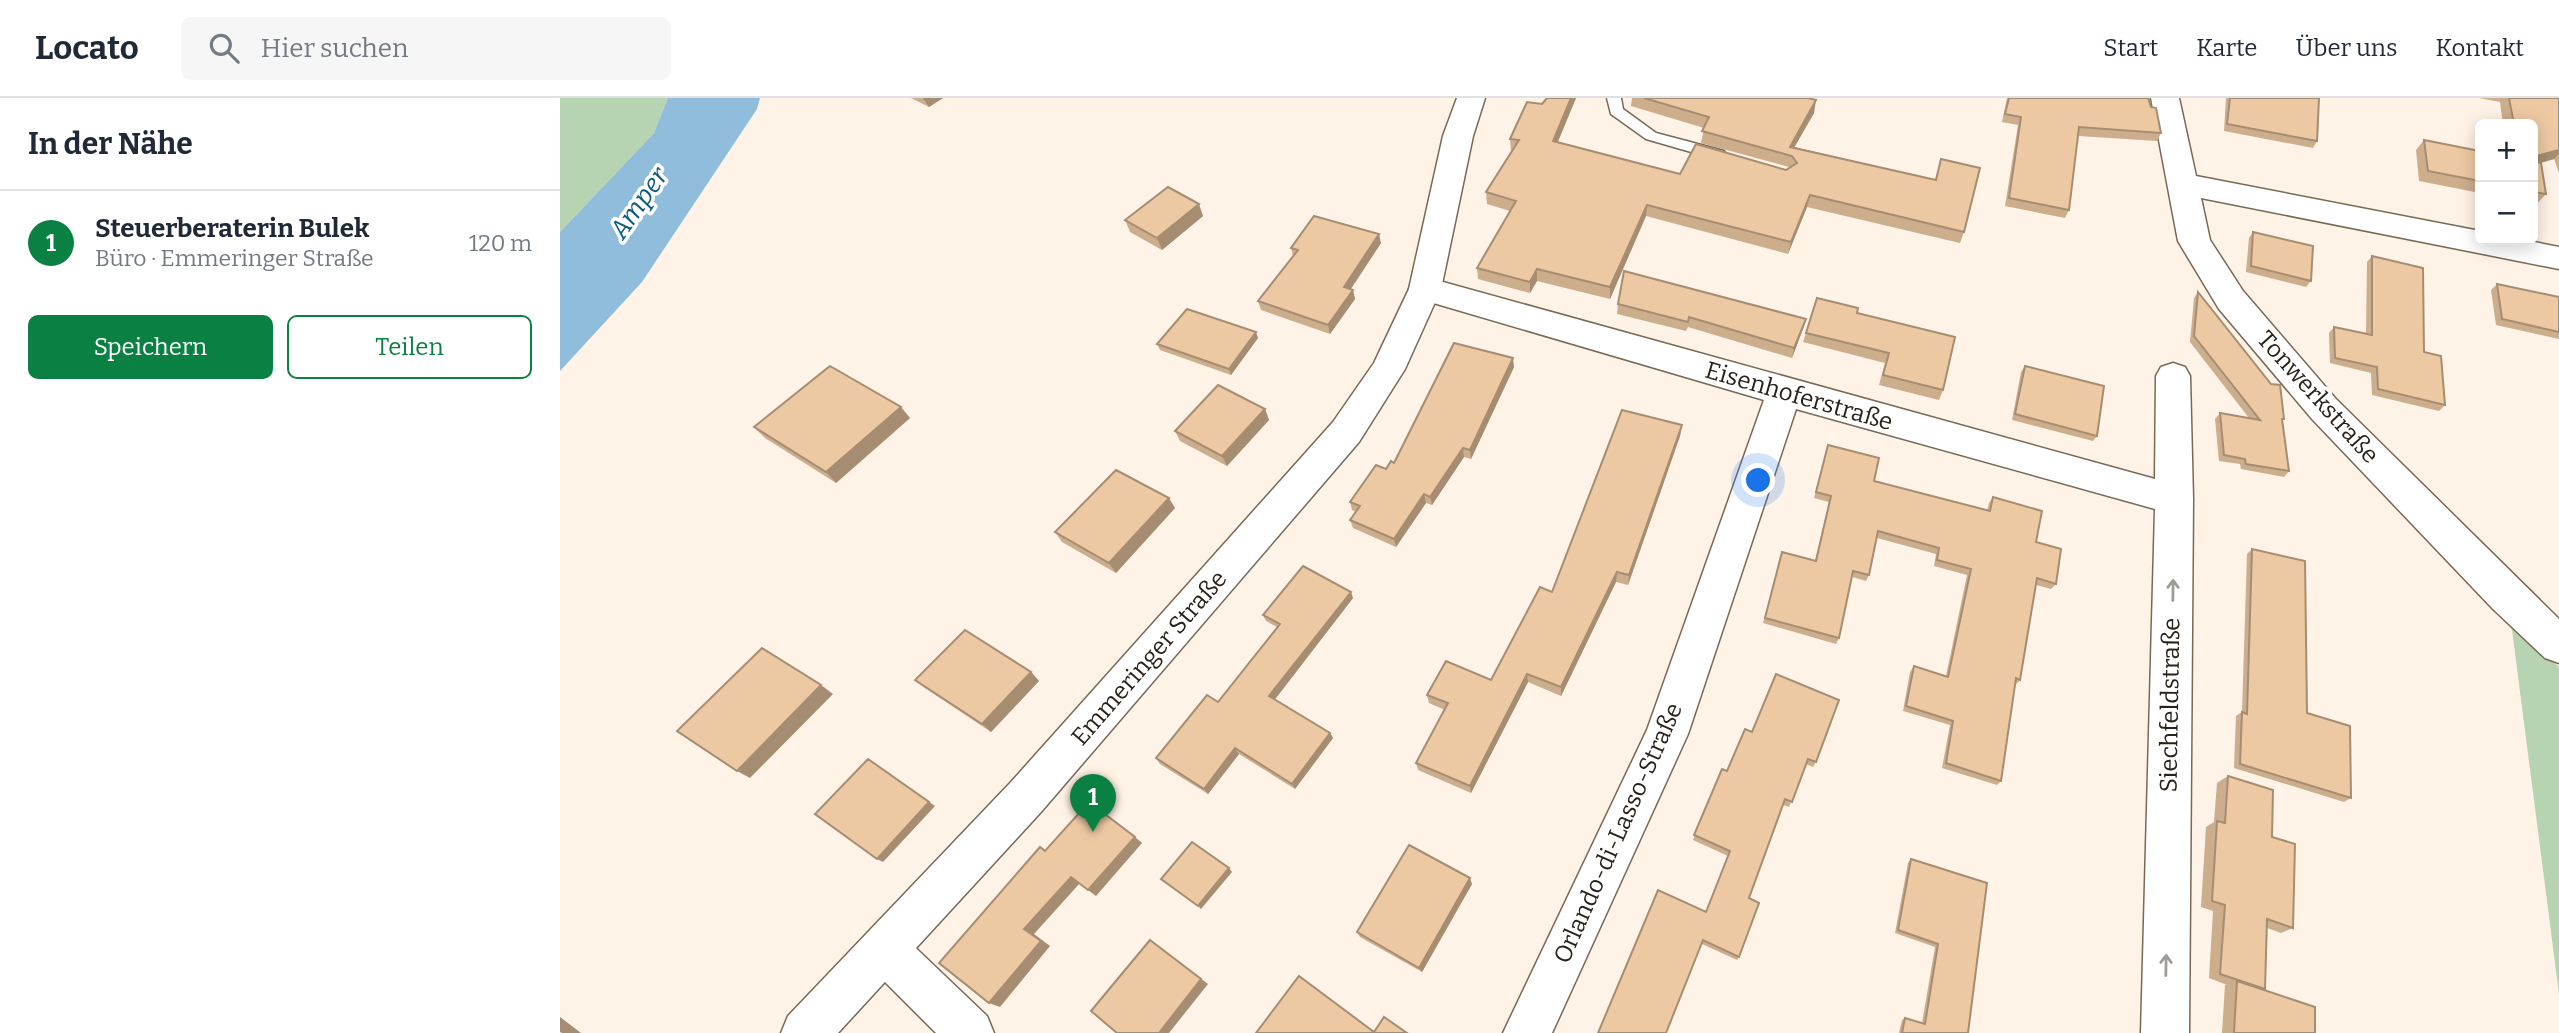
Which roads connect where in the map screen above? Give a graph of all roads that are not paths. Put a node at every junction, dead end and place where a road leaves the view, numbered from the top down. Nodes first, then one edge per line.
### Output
1 (1471, 98) edge
2 (1614, 98) edge
3 (2165, 98) edge
4 (1731, 158) edge
5 (2183, 184) junction
6 (2559, 258) edge
7 (1425, 289) junction
8 (2173, 376) dead end
9 (1784, 392) junction
10 (2174, 499) junction
11 (2559, 645) edge
12 (884, 949) junction
13 (805, 1033) edge
14 (970, 1033) edge
15 (1527, 1033) edge
16 (2165, 1033) edge

1 - 7 street, Emmeringer Straße
2 - 4 lane
3 - 5 street, Tonwerkstraße
5 - 6 street
5 - 11 street, Tonwerkstraße
7 - 9 street, Eisenhoferstraße
7 - 12 street, Emmeringer Straße
8 - 10 street, Siechfeldstraße
9 - 10 street, Eisenhoferstraße
9 - 15 street, Orlando-di-Lasso-Straße
16 -> 10 street, Siechfeldstraße
12 - 13 street, Emmeringer Straße
12 - 14 street

